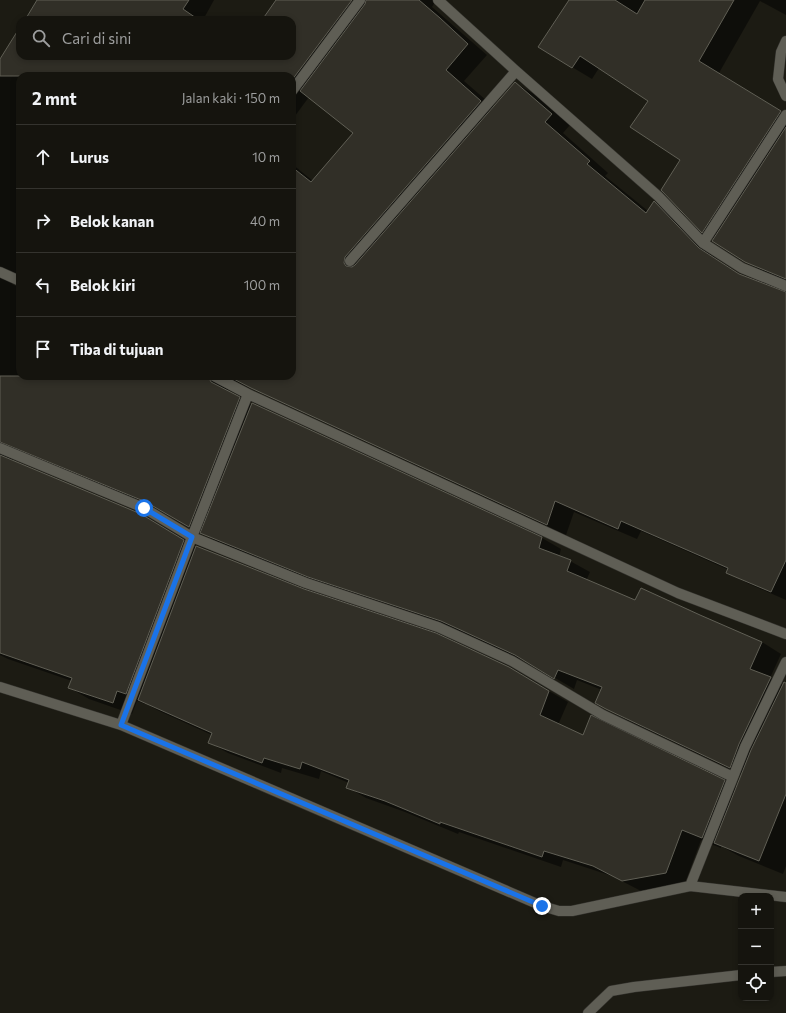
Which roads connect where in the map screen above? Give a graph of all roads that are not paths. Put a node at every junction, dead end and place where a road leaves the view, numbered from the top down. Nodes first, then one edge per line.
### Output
1 (360, 0) edge
2 (438, 0) edge
3 (786, 41) edge
4 (516, 71) junction
5 (296, 86) edge
6 (786, 96) edge
7 (786, 115) edge
8 (703, 243) junction
9 (350, 261) dead end
10 (0, 272) edge
11 (16, 279) edge
12 (786, 286) edge
13 (222, 380) edge
14 (248, 394) junction
15 (0, 448) edge
16 (192, 537) junction
17 (786, 634) edge
18 (786, 662) edge
19 (0, 687) edge
20 (121, 725) junction
21 (733, 778) junction
22 (690, 886) junction
23 (786, 897) edge
24 (786, 971) edge
25 (774, 972) edge
26 (738, 975) edge
27 (588, 1013) edge

1 - 5 street
2 - 4 street
3 - 6 street
4 - 8 street
4 - 9 street
7 - 8 street
8 - 12 street
10 - 11 street
13 - 14 street
14 - 16 street
14 - 17 street
15 - 16 street
16 - 20 street
16 - 21 street
18 - 21 street
19 - 20 street
20 - 22 street
21 - 22 street
22 - 23 street
24 - 25 street
26 - 27 street

